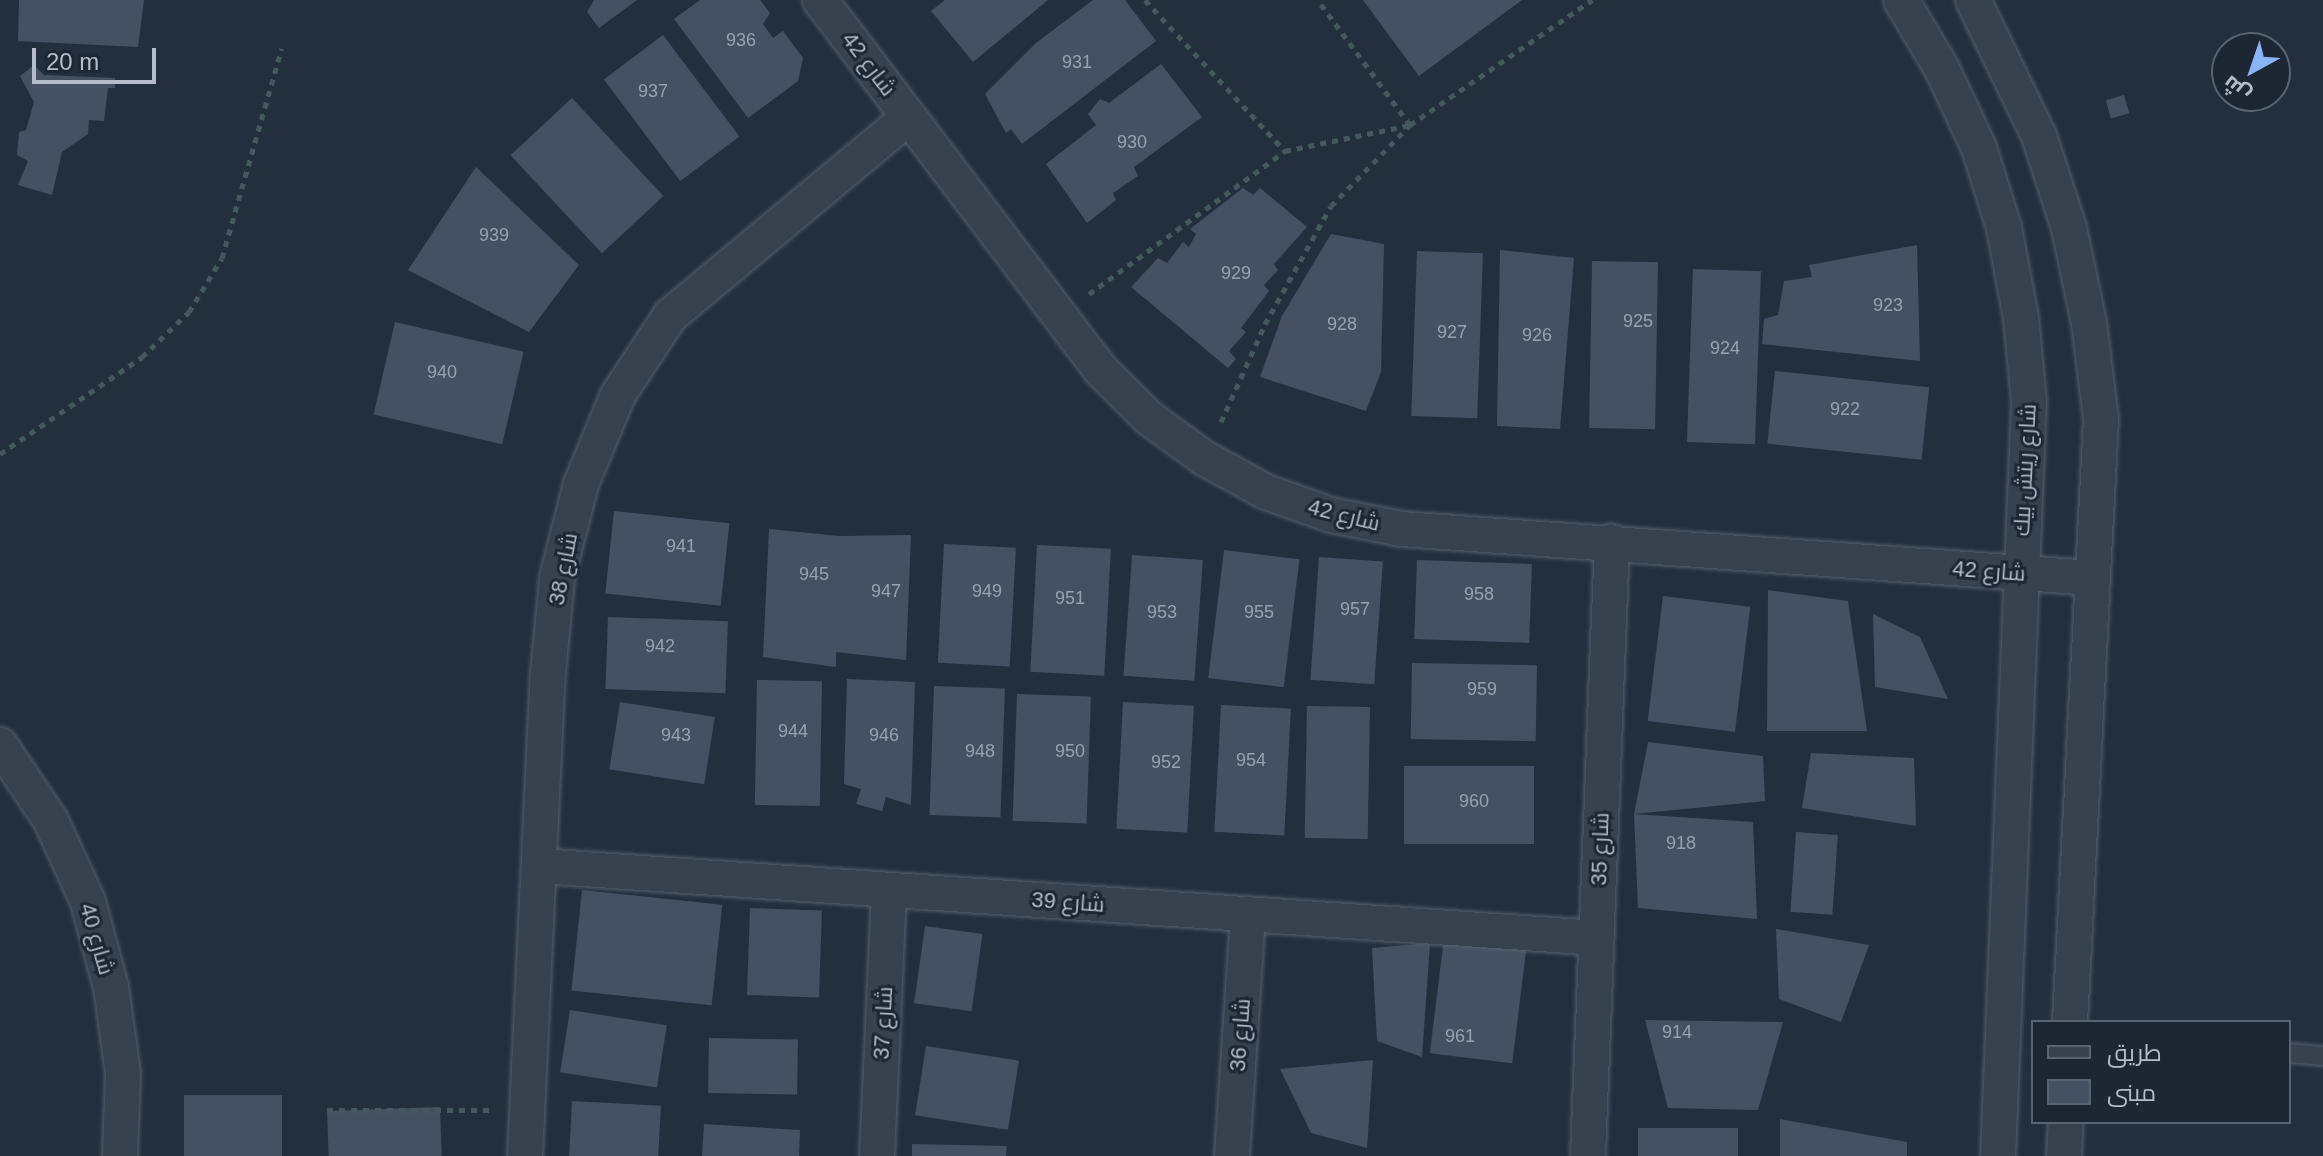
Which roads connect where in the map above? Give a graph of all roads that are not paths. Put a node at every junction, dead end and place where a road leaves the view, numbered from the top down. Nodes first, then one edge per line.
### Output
1 (820, 0) edge
2 (1901, 0) edge
3 (1973, 0) edge
4 (909, 117) junction
5 (1612, 541) junction
6 (2020, 574) junction
7 (2093, 578) junction
8 (0, 745) edge
9 (539, 866) junction
10 (889, 890) junction
11 (1248, 914) junction
12 (1597, 938) junction
13 (2070, 1020) edge
14 (2291, 1053) edge
15 (2323, 1056) edge
16 (2066, 1124) edge
17 (120, 1156) edge
18 (525, 1156) edge
19 (877, 1156) edge
20 (1232, 1156) edge
21 (1588, 1156) edge
22 (1998, 1156) edge
23 (2064, 1156) edge

1 - 4 street, شارع 42
2 - 6 street, شارع ريتش بيك
3 - 7 street
4 - 5 street, شارع 42
4 - 9 street, شارع 38
5 - 6 street, شارع 42
5 - 12 street, شارع 35
6 - 7 street, شارع 42
6 - 22 street, شارع ريتش بيك
7 - 13 street
8 - 17 street, شارع 40
9 - 10 street, شارع 39
9 - 18 street, شارع 38
10 - 11 street, شارع 39
10 - 19 street, شارع 37
11 - 12 street, شارع 39
11 - 20 street, شارع 36
12 - 21 street, شارع 35
14 - 15 lane
16 - 23 street

